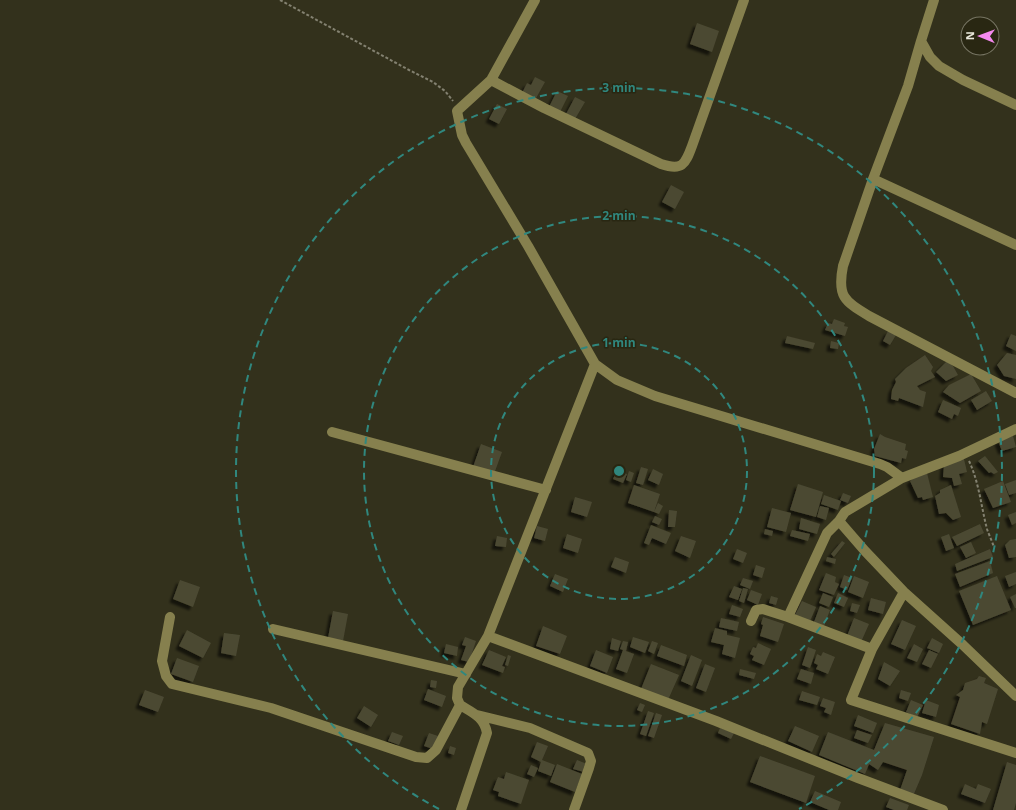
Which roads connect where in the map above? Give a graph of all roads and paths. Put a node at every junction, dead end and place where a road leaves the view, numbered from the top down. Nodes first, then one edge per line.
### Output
1 (280, 0) edge
2 (535, 0) edge
3 (744, 0) edge
4 (934, 0) edge
5 (921, 41) junction
6 (491, 80) junction
7 (1016, 105) edge
8 (457, 111) junction
9 (873, 179) junction
10 (1016, 245) edge
11 (596, 364) junction
12 (1016, 394) edge
13 (1016, 429) edge
14 (332, 432) dead end
15 (965, 453) junction
16 (902, 478) junction
17 (546, 490) junction
18 (839, 520) junction
19 (994, 547) dead end
20 (904, 592) junction
21 (170, 617) dead end
22 (788, 617) junction
23 (751, 621) dead end
24 (273, 629) dead end
25 (488, 636) junction
26 (872, 649) junction
27 (466, 674) junction
28 (1016, 696) edge
29 (460, 705) junction
30 (477, 715) junction
31 (1016, 753) edge
32 (461, 810) edge
33 (574, 810) edge
34 (943, 810) edge

1 - 8 path
2 - 6 street
3 - 6 street
4 - 5 street
5 - 7 street
5 - 9 street
6 - 8 street
8 - 11 street
9 - 10 street
9 - 12 street
11 - 16 street
11 - 17 street
13 - 15 street
14 - 17 street
15 - 16 street
15 - 19 path
16 - 18 street
17 - 25 street
18 - 20 street
18 - 22 street
20 - 26 street
20 - 28 street
21 - 29 street
22 - 23 street
22 - 26 street
24 - 27 street
25 - 27 street
25 - 34 street
26 - 31 street
27 - 29 street
29 - 30 street
30 - 32 street
30 - 33 street

